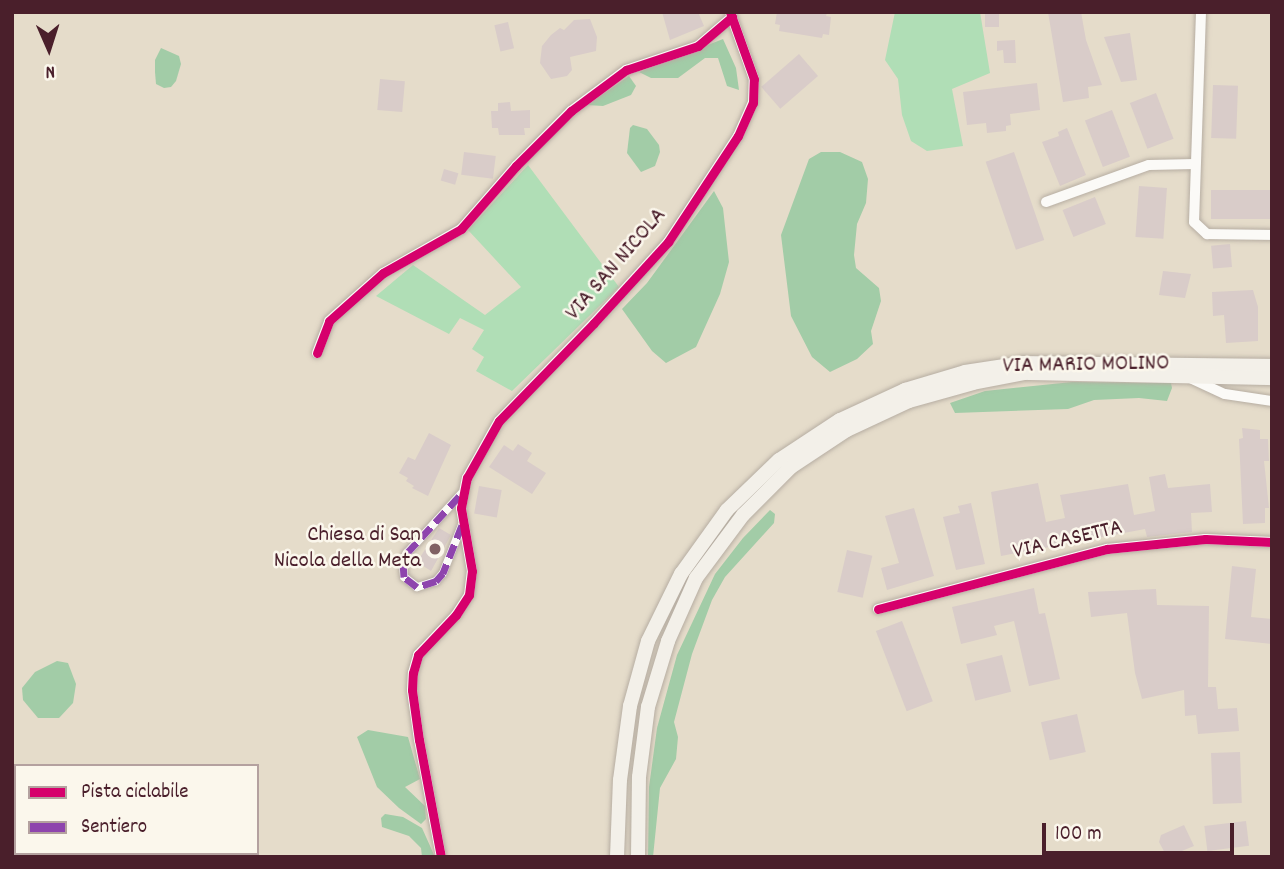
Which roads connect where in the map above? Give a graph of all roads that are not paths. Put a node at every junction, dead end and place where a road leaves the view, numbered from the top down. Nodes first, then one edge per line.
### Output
1 (1201, 12) edge
2 (731, 15) edge
3 (1195, 164) junction
4 (1046, 202) dead end
5 (1272, 235) edge
6 (317, 353) dead end
7 (1272, 366) edge
8 (1187, 376) junction
9 (1272, 378) edge
10 (1272, 401) edge
11 (463, 494) junction
12 (462, 525) junction
13 (1272, 542) edge
14 (878, 609) dead end
15 (441, 857) edge
16 (617, 857) edge
17 (638, 857) edge

1 - 3 street
2 - 6 street
2 - 11 street, VIA SAN NICOLA
3 - 4 street
3 - 5 street
7 - 16 main road, VIA MARIO MOLINO
8 - 9 main road, VIA MARIO MOLINO
8 - 10 street
8 - 17 main road, VIA MARIO MOLINO
11 - 12 street, VIA SAN NICOLA
11 - 12 street
12 - 15 street, VIA SAN NICOLA
13 - 14 street, VIA CASETTA

